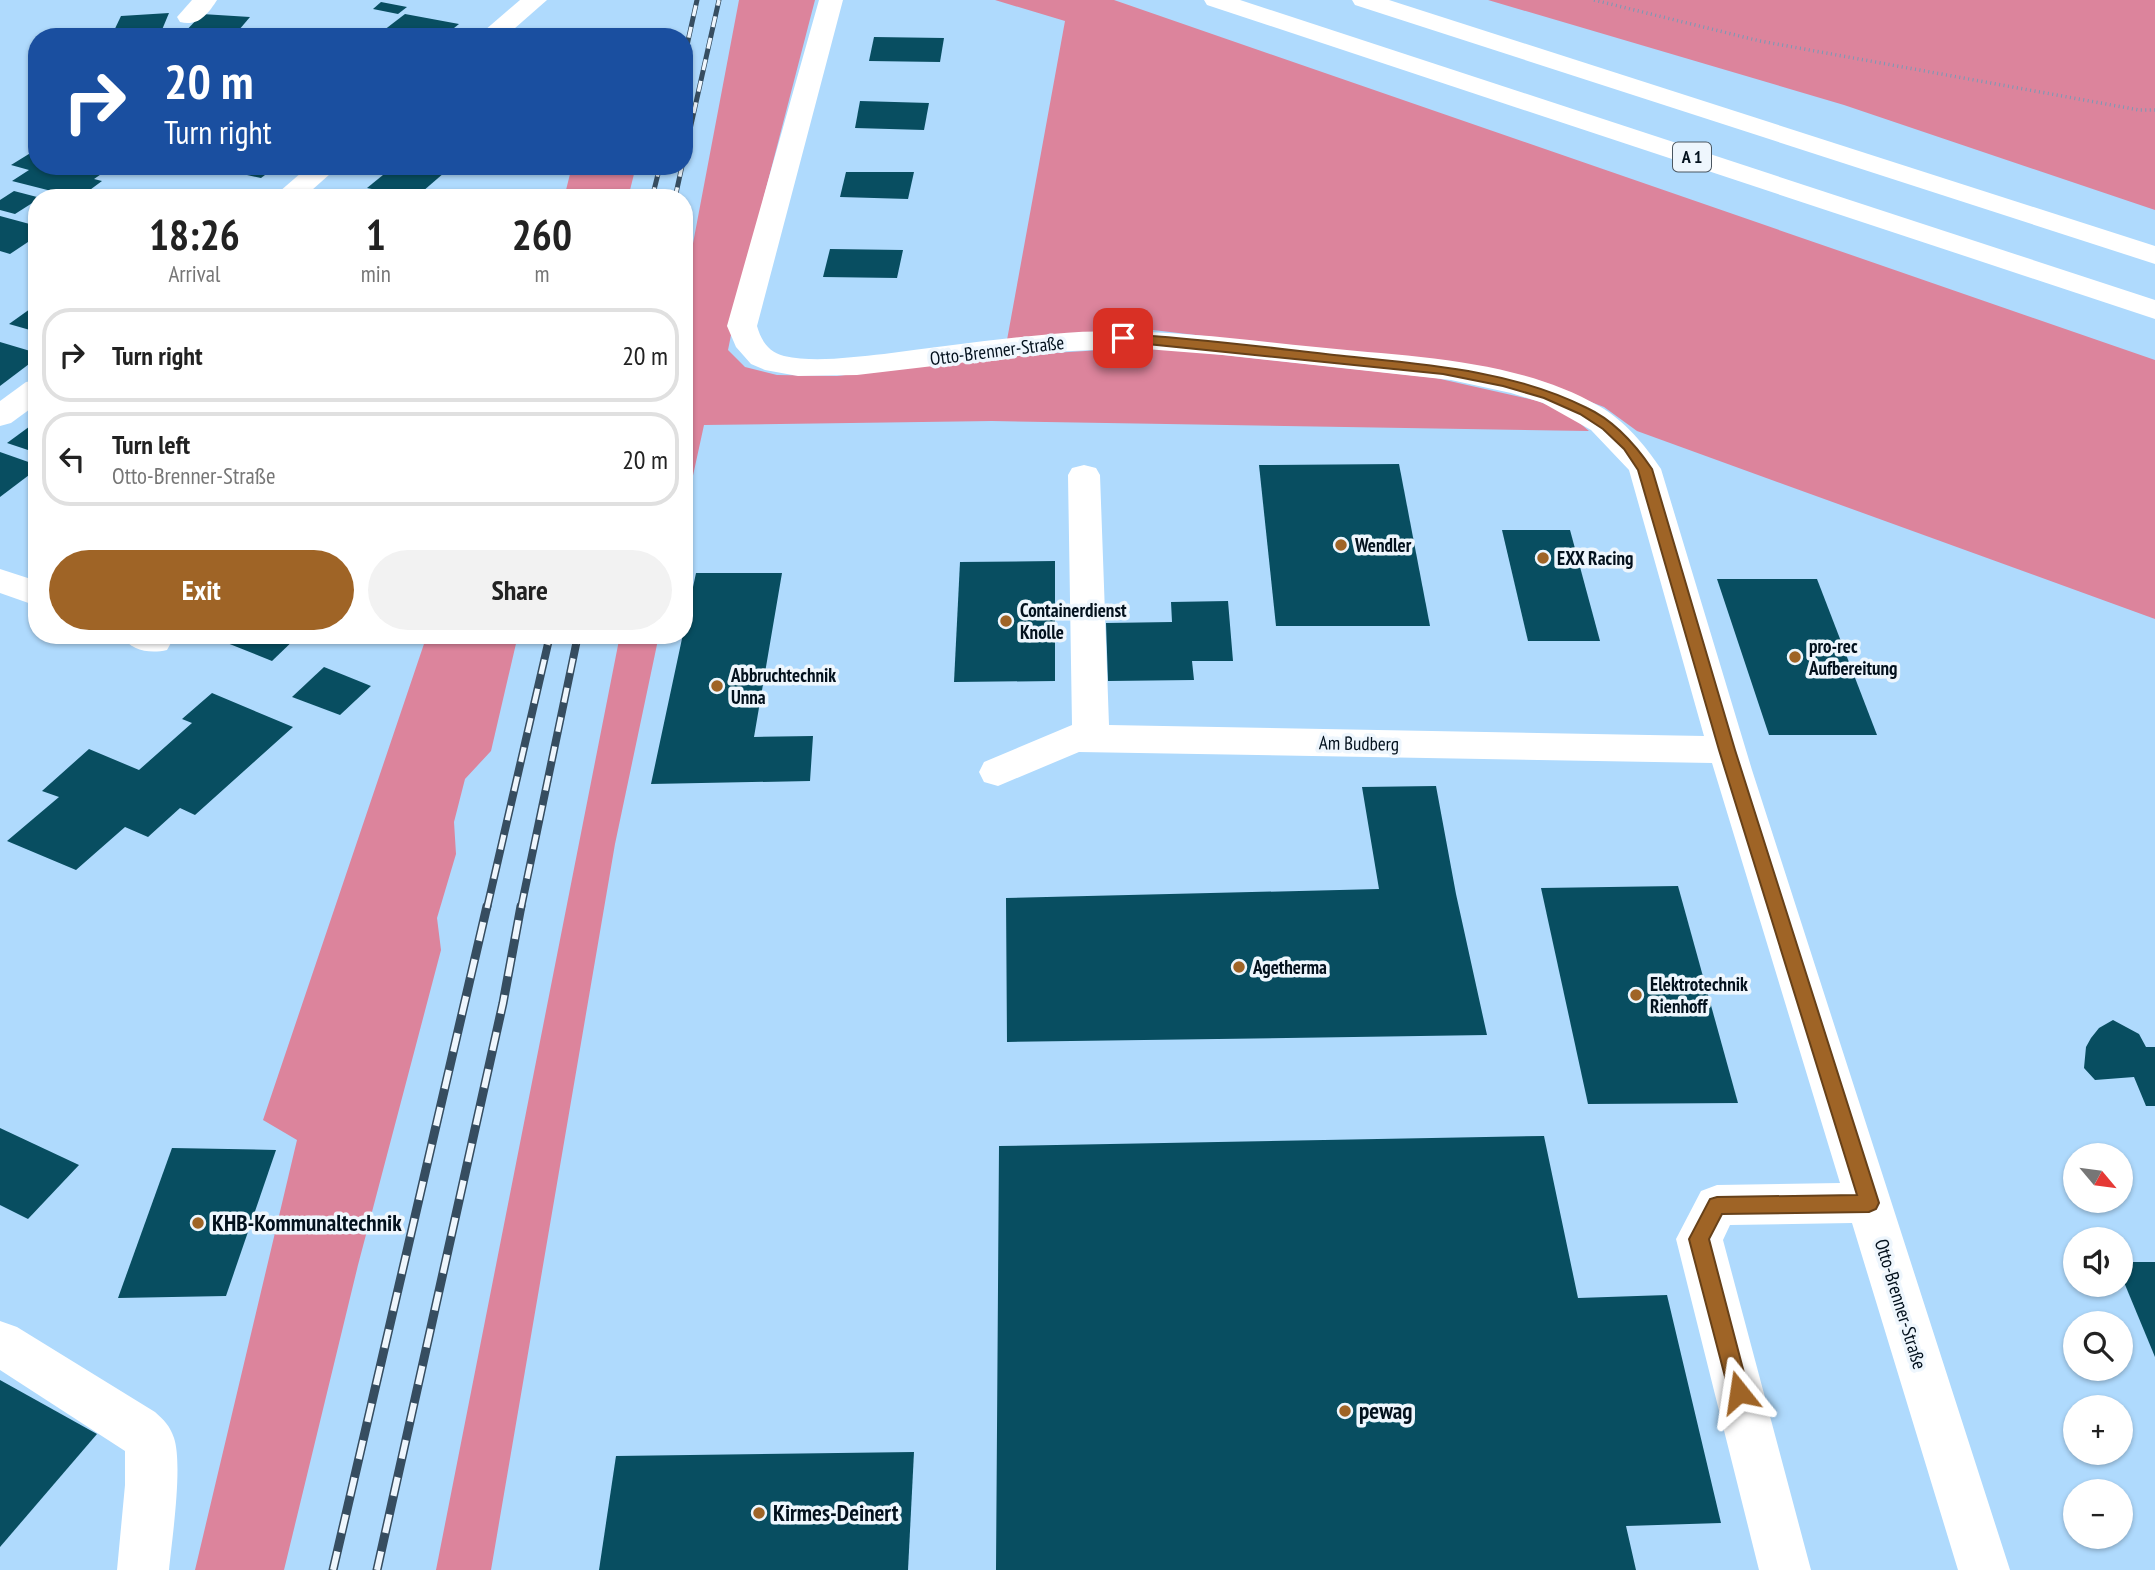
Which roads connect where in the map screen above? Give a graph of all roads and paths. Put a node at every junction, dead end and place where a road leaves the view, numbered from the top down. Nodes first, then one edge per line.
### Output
1 (535, 0) edge
2 (831, 0) edge
3 (1216, 0) edge
4 (1363, 0) edge
5 (1594, 0) edge
6 (500, 28) edge
7 (2155, 110) edge
8 (315, 175) edge
9 (297, 189) edge
10 (2155, 255) edge
11 (2155, 310) edge
12 (28, 396) edge
13 (0, 416) edge
14 (1084, 475) dead end
15 (0, 580) edge
16 (28, 591) edge
17 (1091, 738) junction
18 (1727, 750) junction
19 (998, 772) dead end
20 (1869, 1203) junction
21 (0, 1343) edge
22 (143, 1570) edge
23 (1786, 1570) edge
24 (1984, 1570) edge

1 - 6 main road
2 - 18 main road, Otto-Brenner-Straße
3 - 11 main road, A 1
4 - 10 main road
5 - 7 path
8 - 9 main road
12 - 13 main road
14 - 17 main road
15 - 16 main road
17 - 18 main road, Am Budberg
17 - 19 main road, Am Budberg
18 - 20 main road, Otto-Brenner-Straße
20 - 23 main road
20 - 24 main road, Otto-Brenner-Straße
21 - 22 main road

